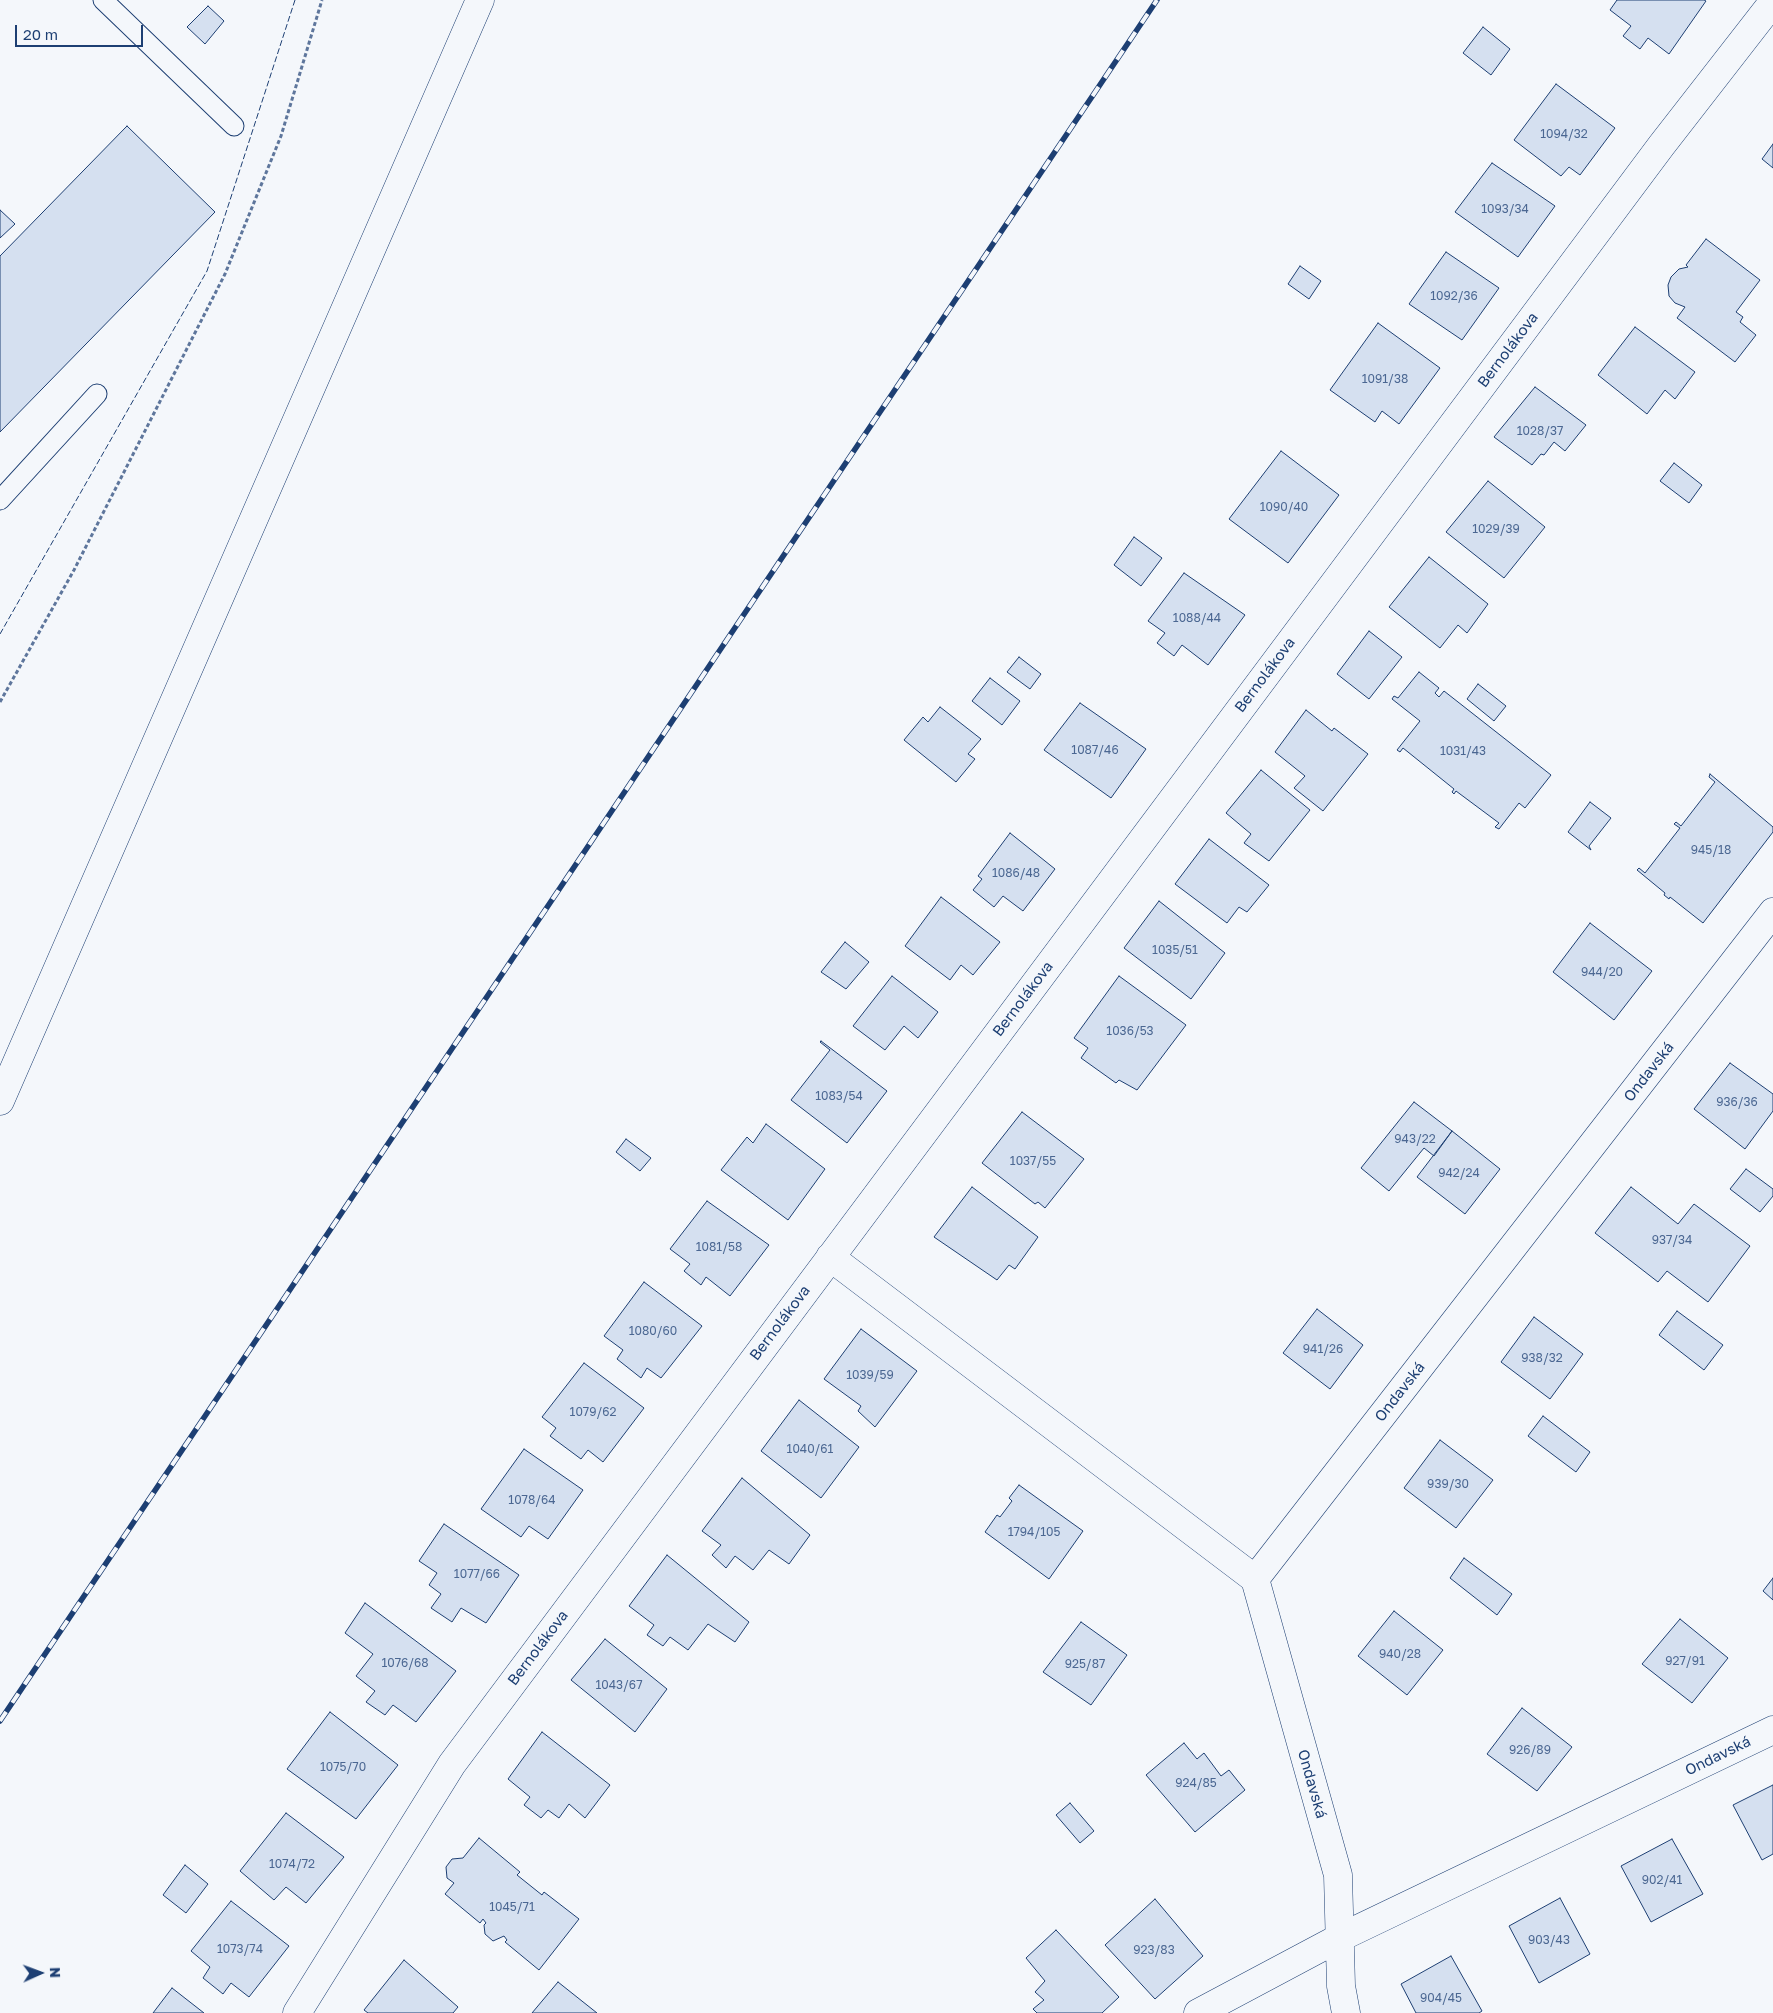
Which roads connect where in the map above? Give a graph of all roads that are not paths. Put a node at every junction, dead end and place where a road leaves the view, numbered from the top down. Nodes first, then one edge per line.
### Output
1 (103, 0) edge
2 (480, 0) edge
3 (1773, 2) edge
4 (234, 126) dead end
5 (97, 394) dead end
6 (0, 500) edge
7 (1773, 912) edge
8 (0, 1101) edge
9 (830, 1257) junction
10 (1255, 1579) junction
11 (1773, 1730) edge
12 (1339, 1938) junction
13 (297, 2013) edge
14 (1198, 2013) edge
15 (1346, 2013) edge

1 - 4 lane
2 - 8 street
3 - 9 street, Bernolákova
5 - 6 lane
7 - 10 street, Ondavská
9 - 10 street
9 - 13 street, Bernolákova
10 - 12 street, Ondavská
11 - 12 street, Ondavská
12 - 14 street, Ondavská
12 - 15 street

